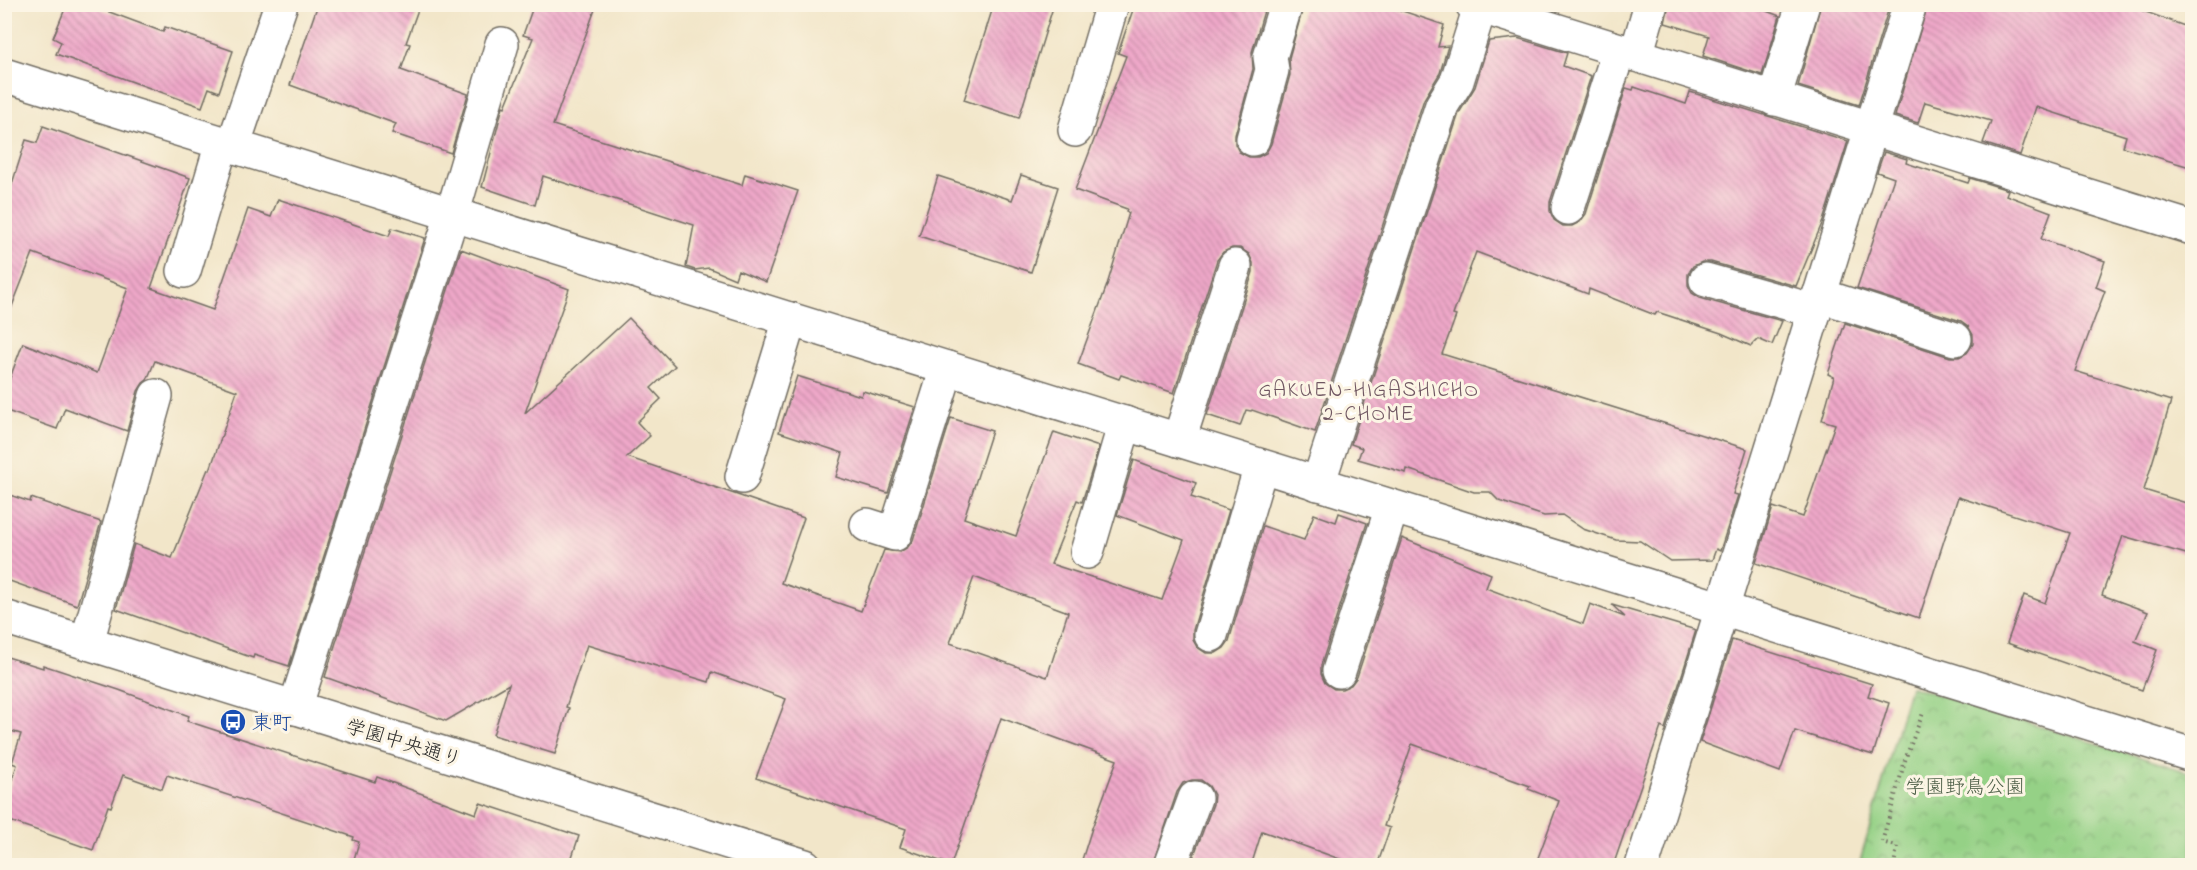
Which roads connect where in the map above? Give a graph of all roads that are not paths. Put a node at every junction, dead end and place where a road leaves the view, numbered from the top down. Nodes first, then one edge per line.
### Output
1 (281, 4) edge
2 (1112, 4) edge
3 (1286, 4) edge
4 (1651, 4) edge
5 (1803, 4) edge
6 (1910, 4) edge
7 (1476, 6) edge
8 (502, 44) dead end
9 (1627, 53) junction
10 (4, 75) edge
11 (1774, 99) junction
12 (1871, 129) junction
13 (1075, 130) dead end
14 (1254, 140) dead end
15 (228, 145) junction
16 (1568, 208) dead end
17 (452, 215) junction
18 (2193, 228) edge
19 (1235, 266) dead end
20 (184, 271) dead end
21 (1706, 280) dead end
22 (1817, 303) junction
23 (790, 319) junction
24 (1955, 339) dead end
25 (947, 368) junction
26 (156, 396) dead end
27 (1125, 423) junction
28 (1179, 440) junction
29 (1261, 466) junction
30 (742, 477) dead end
31 (1318, 484) junction
32 (1392, 507) junction
33 (867, 525) dead end
34 (1087, 552) dead end
35 (1722, 609) junction
36 (4, 617) edge
37 (1211, 635) dead end
38 (87, 642) junction
39 (1339, 671) dead end
40 (295, 708) junction
41 (2193, 755) edge
42 (1195, 798) dead end
43 (805, 866) edge
44 (1170, 866) edge
45 (1642, 866) edge

1 - 15 street
2 - 13 street
3 - 14 street
4 - 9 street
5 - 11 street
6 - 12 street
7 - 9 street
7 - 31 street
8 - 17 street
9 - 11 street
9 - 16 street
10 - 15 street
11 - 12 street
12 - 18 street
12 - 22 street
15 - 17 street
15 - 20 street
17 - 23 street
17 - 40 street
19 - 28 street
21 - 22 street
22 - 24 street
22 - 35 street
23 - 25 street
23 - 30 street
25 - 27 street
25 - 33 street
26 - 38 street
27 - 28 street
27 - 34 street
28 - 29 street
29 - 31 street
29 - 37 street
31 - 32 street
32 - 35 street
32 - 39 street
35 - 41 street
35 - 45 street
36 - 38 street, 学園中央通り
38 - 40 street, 学園中央通り
40 - 43 street, 学園中央通り
42 - 44 street

